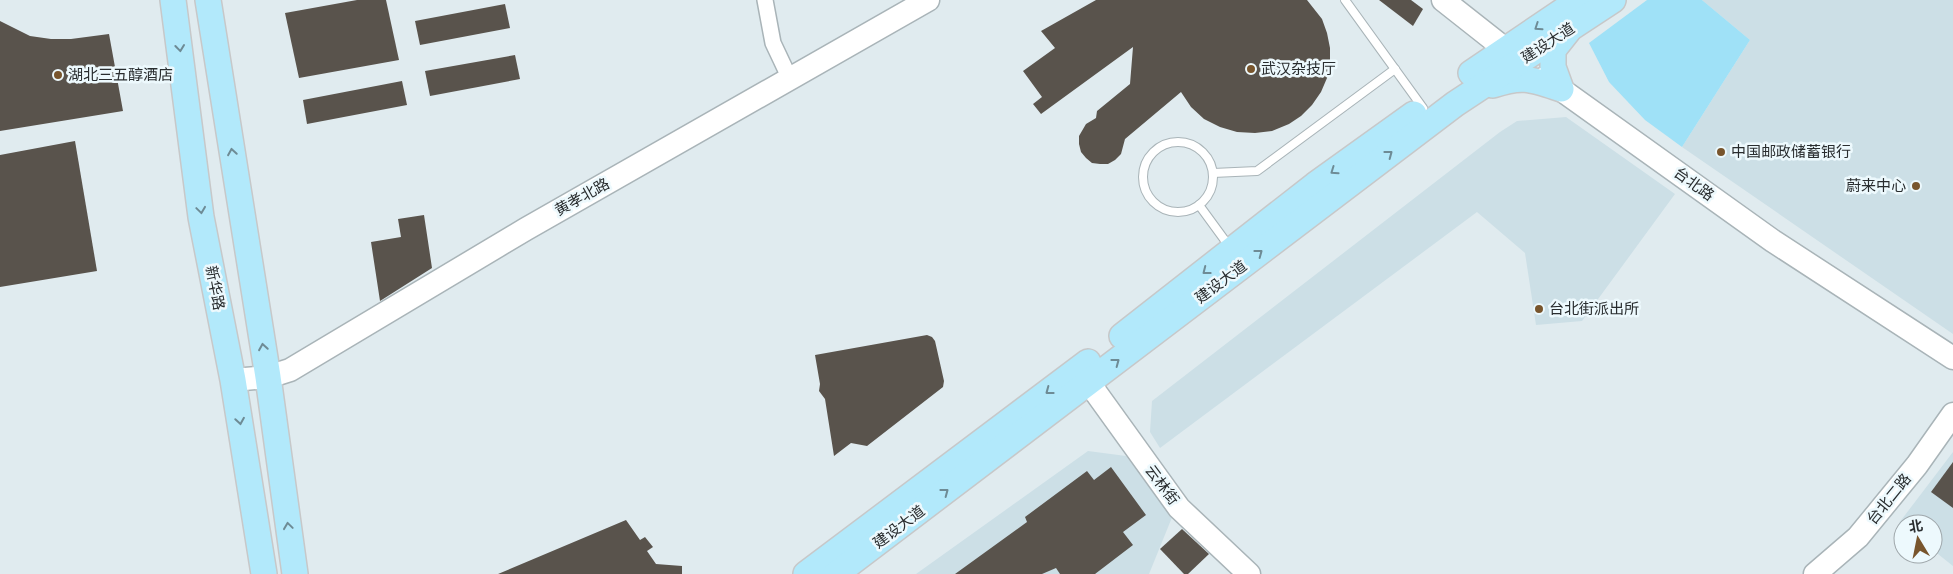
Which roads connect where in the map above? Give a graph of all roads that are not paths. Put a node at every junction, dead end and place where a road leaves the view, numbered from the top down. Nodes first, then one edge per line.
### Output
1 (174, 0) edge
2 (208, 0) edge
3 (765, 0) edge
4 (928, 0) edge
5 (1345, 0) edge
6 (1443, 0) edge
7 (1579, 0) edge
8 (1613, 0) edge
9 (1570, 28) junction
10 (1512, 55) junction
11 (1395, 69) junction
12 (790, 80) junction
13 (1561, 89) junction
14 (1455, 104) junction
15 (1423, 108) junction
16 (1213, 173) junction
17 (1199, 206) junction
18 (1232, 250) junction
19 (1953, 358) edge
20 (268, 377) junction
21 (234, 380) junction
22 (1089, 383) junction
23 (1953, 414) edge
24 (264, 574) edge
25 (294, 574) edge
26 (806, 574) edge
27 (836, 574) edge
28 (1250, 574) edge
29 (1815, 574) edge

1 -> 21 main road, 新华路
20 -> 2 main road
3 - 12 street
4 - 12 street, 黄孝北路
5 - 11 lane
6 - 10 street, 台北路
7 -> 10 main road, 建设大道
8 - 9 main road, 建设大道
9 - 10 main road, 建设大道
9 - 13 main road
10 - 13 street, 台北路
10 - 14 main road, 建设大道
10 - 15 main road, 建设大道
11 - 15 lane
11 - 16 lane
12 - 20 street, 黄孝北路
13 - 14 main road
13 - 19 street, 台北路
22 -> 14 main road, 建设大道
15 -> 18 main road, 建设大道
16 - 17 lane
16 - 17 lane
17 - 18 lane
18 -> 26 main road, 建设大道
20 - 21 street, 黄孝北路
25 -> 20 main road
21 -> 24 main road, 新华路
27 -> 22 main road, 建设大道
22 - 28 street, 云林街
23 - 29 street, 台北二路

